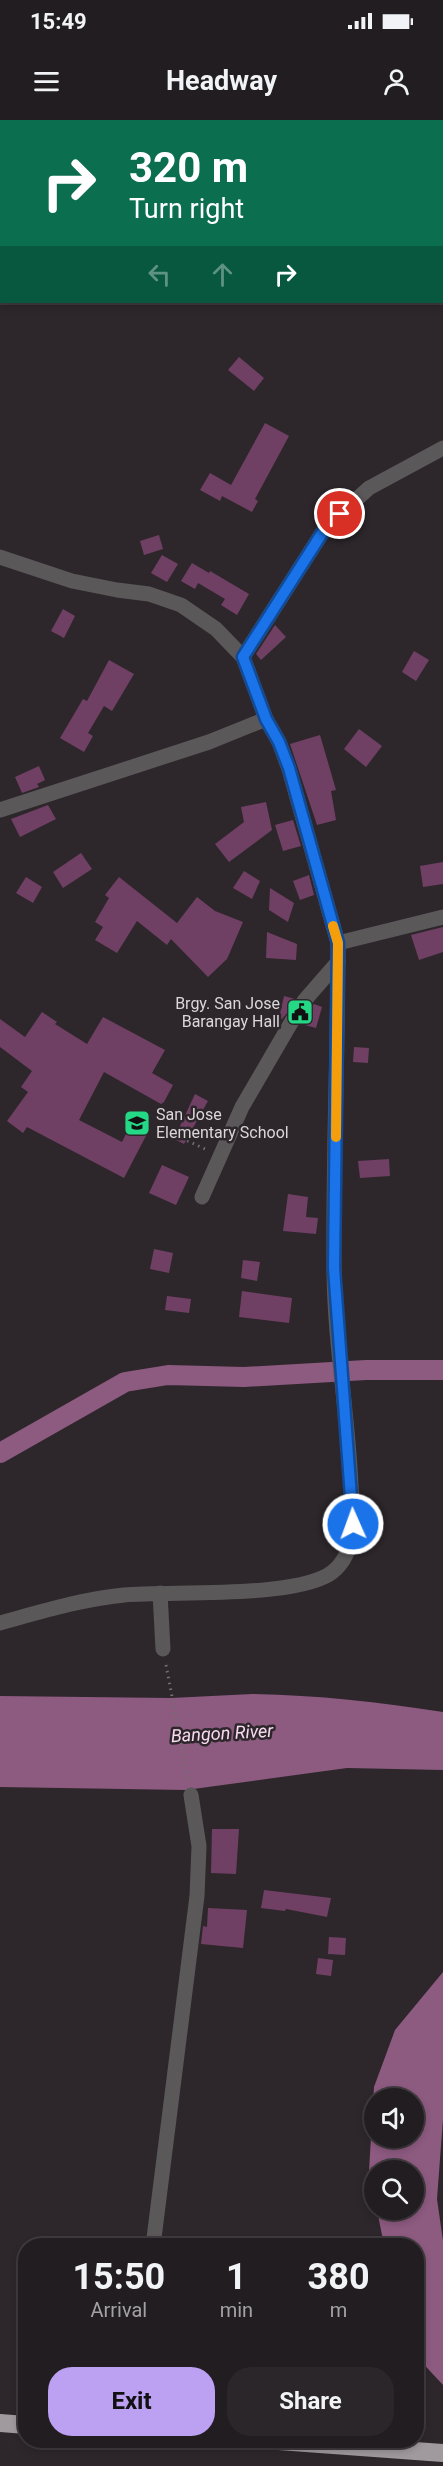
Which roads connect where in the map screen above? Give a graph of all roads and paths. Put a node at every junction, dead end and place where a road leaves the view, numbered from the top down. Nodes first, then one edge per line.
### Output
1 (443, 448) edge
2 (0, 557) edge
3 (243, 657) junction
4 (266, 719) junction
5 (0, 810) edge
6 (443, 916) edge
7 (338, 943) junction
8 (338, 962) junction
9 (304, 1001) tunnel mouth
10 (292, 1021) tunnel mouth
11 (160, 1128) dead end
12 (220, 1156) junction
13 (202, 1197) dead end
14 (160, 1593) junction
15 (0, 1623) edge
16 (163, 1649) joint
17 (191, 1795) joint
18 (154, 2238) edge
19 (0, 2423) edge
20 (18, 2424) edge
21 (375, 2448) edge
22 (443, 2453) edge

1 - 3 street
2 - 3 street
3 - 4 street
4 - 5 street
4 - 7 street
6 - 7 street
7 - 8 street
8 - 9 street
8 - 14 street
10 - 12 street
11 - 12 path
12 - 13 street
14 - 15 street
14 - 16 street
16 - 17 path
17 - 18 street
19 - 20 highway
21 - 22 highway

